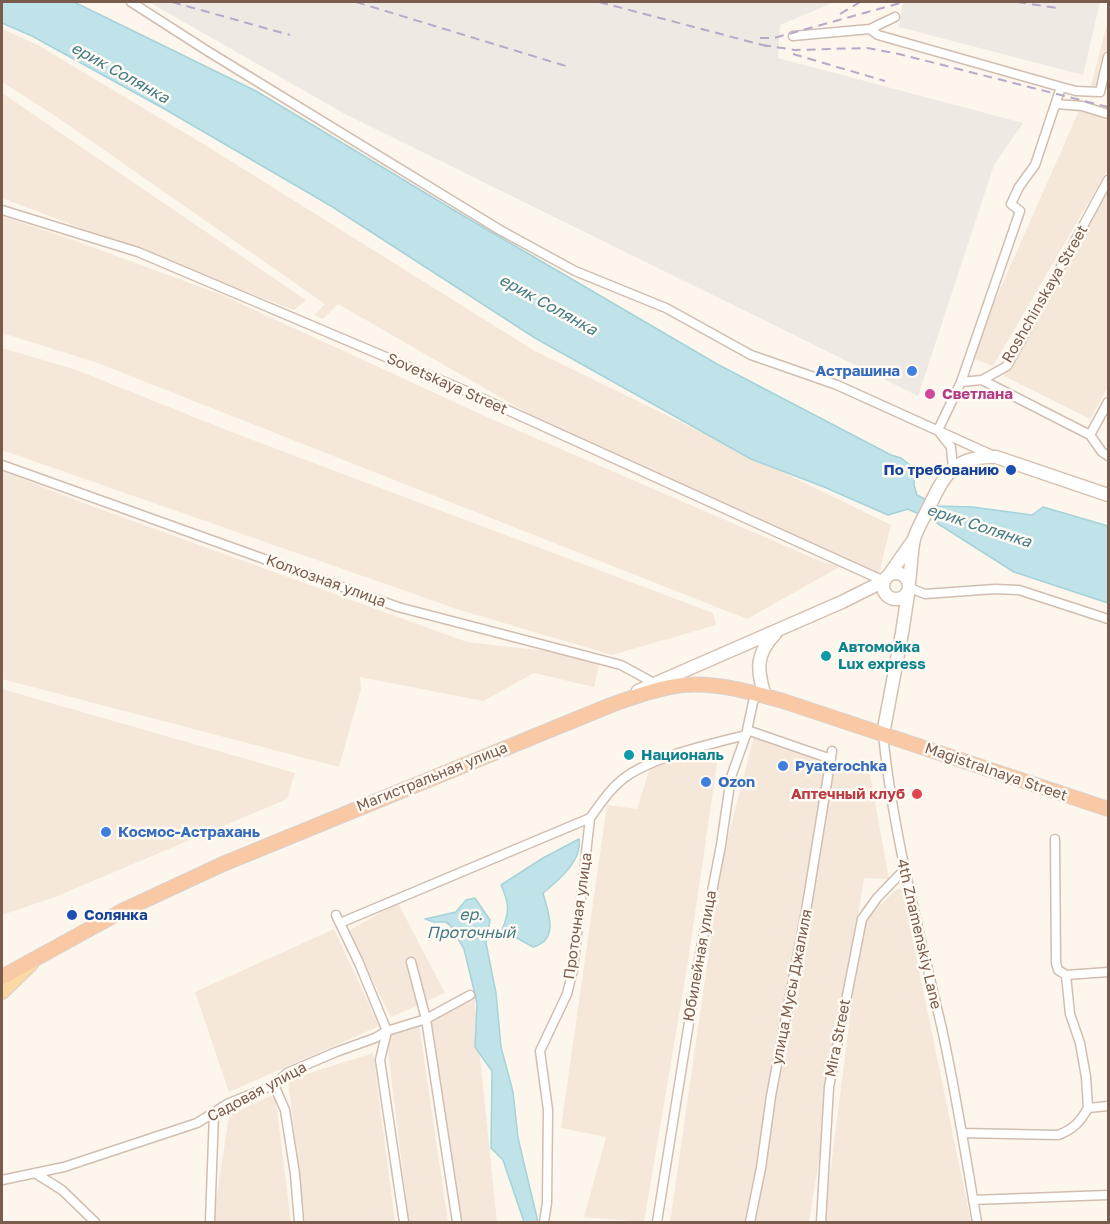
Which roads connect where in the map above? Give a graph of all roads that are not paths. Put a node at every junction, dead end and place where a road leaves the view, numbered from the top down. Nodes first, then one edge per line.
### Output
1 (132, 2) edge
2 (895, 16) dead end
3 (870, 29) junction
4 (794, 36) dead end
5 (1108, 57) edge
6 (1061, 87) junction
7 (1104, 93) edge
8 (1056, 104) junction
9 (1108, 114) edge
10 (1108, 180) edge
11 (2, 210) edge
12 (982, 380) junction
13 (961, 382) junction
14 (1108, 402) edge
15 (938, 430) junction
16 (1090, 435) junction
17 (1108, 456) edge
18 (996, 457) junction
19 (2, 465) edge
20 (953, 469) junction
21 (1108, 489) edge
22 (1095, 490) junction
23 (1108, 495) edge
24 (914, 539) junction
25 (886, 578) junction
26 (909, 588) junction
27 (1108, 619) edge
28 (792, 624) junction
29 (654, 683) junction
30 (760, 695) junction
31 (611, 705) junction
32 (746, 732) junction
33 (883, 734) junction
34 (1108, 809) edge
35 (590, 819) junction
36 (1054, 839) dead end
37 (904, 870) junction
38 (38, 958) junction
39 (411, 962) dead end
40 (2, 968) edge
41 (16, 969) junction
42 (1108, 972) edge
43 (1066, 975) junction
44 (2, 977) edge
45 (2, 992) edge
46 (470, 995) dead end
47 (426, 1018) junction
48 (387, 1030) junction
49 (274, 1085) junction
50 (1108, 1106) edge
51 (1088, 1108) junction
52 (214, 1113) junction
53 (962, 1133) junction
54 (35, 1173) junction
55 (2, 1180) edge
56 (1108, 1196) edge
57 (973, 1200) junction
58 (95, 1222) edge
59 (210, 1222) edge
60 (299, 1222) edge
61 (404, 1222) edge
62 (457, 1222) edge
63 (544, 1222) edge
64 (657, 1222) edge
65 (750, 1222) edge
66 (821, 1222) edge
67 (977, 1222) edge

1 - 15 street
2 - 3 street
3 - 4 street
3 - 6 street
5 - 7 street
6 - 7 street
6 - 8 street
8 - 9 street
8 - 13 street
10 - 12 street, Roshchinskaya Street
11 - 25 street, Sovetskaya Street
12 - 13 street, Roshchinskaya Street
12 - 16 street
13 - 15 street
14 - 16 street
15 - 18 street
15 - 20 street
16 - 17 street
18 - 20 main road
18 - 22 main road
19 - 29 street, Колхозная улица
20 - 24 main road
21 - 22 main road
22 - 23 main road
24 - 25 main road
24 - 26 main road
25 - 26 main road
25 - 26 main road
25 - 28 main road
26 - 27 street
26 - 33 main road
28 - 29 main road
28 - 30 main road
29 - 31 main road
30 - 31 highway, Магистральная улица
30 - 32 street, Юбилейная улица
30 - 33 highway, Магистральная улица
31 - 38 highway, Магистральная улица
32 - 35 street
32 - 64 street, Юбилейная улица
32 - 65 street, улица Мусы Джалиля
33 - 34 highway, Magistralnaya Street
33 - 37 street, 4th Znamenskiy Lane
35 - 48 street
35 - 63 street, Проточная улица
36 - 43 street
37 - 53 street, 4th Znamenskiy Lane
37 - 66 street, Mira Street
38 - 41 highway, Магистральная улица
38 - 45 main road
39 - 47 street
40 - 41 street
41 - 44 highway, Магистральная улица
42 - 43 street
43 - 51 street
46 - 47 street, Садовая улица
47 - 48 street, Садовая улица
47 - 62 street
48 - 49 street, Садовая улица
48 - 61 street
49 - 52 street, Садовая улица
49 - 60 street
50 - 51 street
51 - 53 street
52 - 54 street, Садовая улица
52 - 59 street
53 - 57 street, 4th Znamenskiy Lane
54 - 55 street, Садовая улица
54 - 58 street
56 - 57 street
57 - 67 street, 4th Znamenskiy Lane

